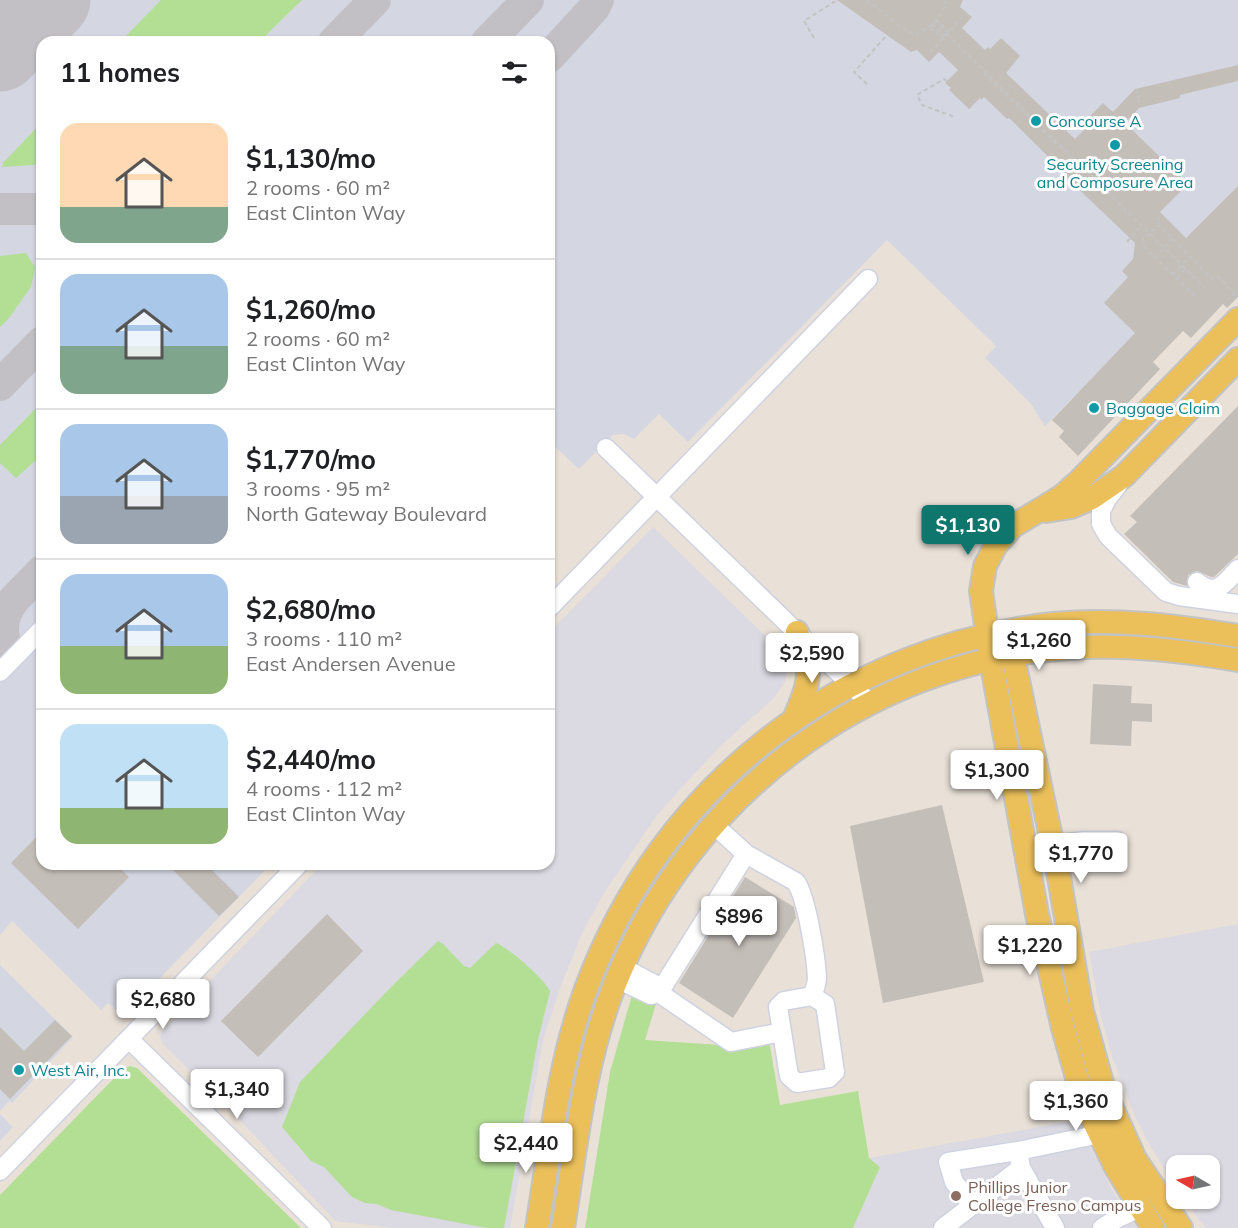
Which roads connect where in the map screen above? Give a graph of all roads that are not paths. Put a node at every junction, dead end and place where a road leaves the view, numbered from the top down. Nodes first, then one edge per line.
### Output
1 (868, 279) dead end
2 (1238, 319) edge
3 (1238, 359) edge
4 (606, 448) dead end
5 (1124, 476) junction
6 (657, 497) junction
7 (1107, 499) junction
8 (1035, 513) junction
9 (1130, 540) dead end
10 (1238, 570) edge
11 (1197, 582) dead end
12 (555, 602) edge
13 (1238, 604) edge
14 (796, 632) junction
15 (998, 634) junction
16 (36, 635) edge
17 (1238, 636) edge
18 (1002, 658) junction
19 (1238, 660) edge
20 (0, 672) edge
21 (851, 686) junction
22 (870, 703) junction
23 (794, 719) junction
24 (713, 824) junction
25 (1118, 841) dead end
26 (1053, 845) junction
27 (658, 852) junction
28 (746, 854) junction
29 (293, 870) edge
30 (619, 973) junction
31 (659, 993) junction
32 (812, 996) junction
33 (1080, 1004) junction
34 (1058, 1009) junction
35 (782, 1032) junction
36 (129, 1039) junction
37 (1100, 1134) junction
38 (1020, 1159) junction
39 (0, 1171) edge
40 (972, 1205) junction
41 (1140, 1208) junction
42 (322, 1228) edge
43 (537, 1228) edge
44 (563, 1228) edge
45 (943, 1228) edge
46 (1055, 1228) edge
47 (1102, 1228) edge
48 (1153, 1228) edge
49 (1181, 1228) edge

1 - 6 street
2 - 8 main road
3 - 5 main road
4 - 6 street
5 - 7 street
5 - 8 main road
6 - 12 street
6 - 14 street
7 - 9 street
7 - 13 street
8 - 15 main road
10 - 11 street
14 - 21 street
14 - 23 main road
15 - 17 main road
15 - 18 main road
15 - 21 main road
16 - 20 street
18 - 19 main road
18 - 22 main road
18 - 26 main road
18 - 34 main road
21 - 22 street
21 - 23 main road
22 - 24 main road
23 - 27 main road
24 - 28 street
24 - 30 main road
25 - 26 street
26 - 33 main road
27 - 30 main road
27 - 43 main road
28 - 31 street
28 - 32 street
29 - 36 street
30 - 31 street
30 - 44 main road
31 - 35 street
32 - 35 street
32 - 35 street
33 - 34 street
33 - 49 main road
34 - 37 main road
36 - 39 street
36 - 42 street
37 - 38 street
37 - 41 main road
38 - 40 street
38 - 40 street
38 - 46 street
40 - 45 street
41 - 47 street
41 - 48 main road

